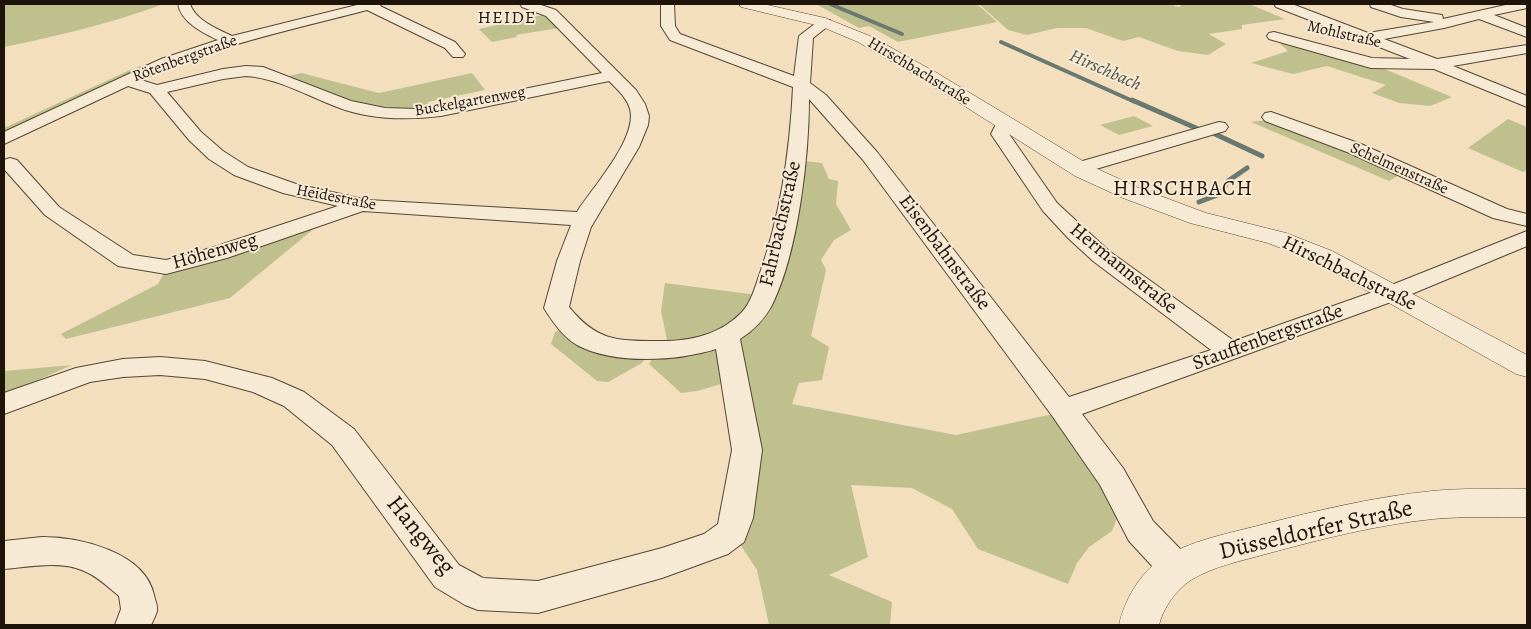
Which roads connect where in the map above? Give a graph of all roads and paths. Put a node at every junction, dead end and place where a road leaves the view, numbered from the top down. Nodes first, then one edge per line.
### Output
1 (184, 4) edge
2 (527, 4) edge
3 (667, 4) edge
4 (746, 4) edge
5 (1281, 4) edge
6 (1376, 4) edge
7 (1452, 4) edge
8 (1527, 4) edge
9 (372, 5) edge
10 (1482, 15) junction
11 (1450, 21) junction
12 (825, 23) junction
13 (1527, 33) edge
14 (1274, 36) dead end
15 (1368, 37) junction
16 (231, 41) junction
17 (1527, 49) edge
18 (458, 54) dead end
19 (1436, 64) junction
20 (612, 76) junction
21 (125, 80) junction
22 (802, 84) junction
23 (156, 90) junction
24 (1527, 102) edge
25 (1271, 117) dead end
26 (1008, 126) junction
27 (1219, 127) dead end
28 (4, 139) edge
29 (10, 164) dead end
30 (1079, 168) junction
31 (362, 205) junction
32 (584, 219) junction
33 (1527, 220) edge
34 (1527, 238) edge
35 (1393, 293) junction
36 (727, 336) junction
37 (1232, 352) junction
38 (1527, 367) edge
39 (4, 404) edge
40 (1063, 410) junction
41 (1527, 502) edge
42 (4, 555) edge
43 (1177, 568) junction
44 (133, 625) edge
45 (1139, 625) edge

1 - 16 street
2 - 20 street, Fahrbachstraße
3 - 22 street, Eisenbahnstraße
4 - 12 street, Hirschbachstraße
5 - 15 street, Mohlstraße
6 - 11 street
7 - 10 street
8 - 10 street, Mohlstraße
9 - 16 street, Rötenbergstraße
9 - 18 street
10 - 11 street, Mohlstraße
10 - 13 street
11 - 15 street, Mohlstraße
12 - 22 street, Fahrbachstraße
12 - 26 street, Hirschbachstraße
14 - 19 street, Mohlstraße
15 - 19 street, Mohlstraße
16 - 21 street, Rötenbergstraße
17 - 19 street
19 - 24 street, Mohlstraße
20 - 23 street, Buckelgartenweg
20 - 32 street, Fahrbachstraße
21 - 23 street
21 - 28 street, Rötenbergstraße
22 - 36 street, Fahrbachstraße
22 - 40 street, Eisenbahnstraße
23 - 31 street, Heidestraße
25 - 33 street, Schelmenstraße
26 - 30 street, Hirschbachstraße
26 - 37 street, Hermannstraße
27 - 30 street
29 - 31 street, Höhenweg
30 - 35 street, Hirschbachstraße
31 - 32 street, Heidestraße
32 - 36 street, Fahrbachstraße
34 - 35 street, Stauffenbergstraße
35 - 37 street, Stauffenbergstraße
35 - 38 street, Hirschbachstraße
36 - 39 street, Hangweg
37 - 40 street, Stauffenbergstraße
40 - 43 street, Eisenbahnstraße
41 - 43 street, Düsseldorfer Straße
42 - 44 street
43 - 45 street, Düsseldorfer Straße

